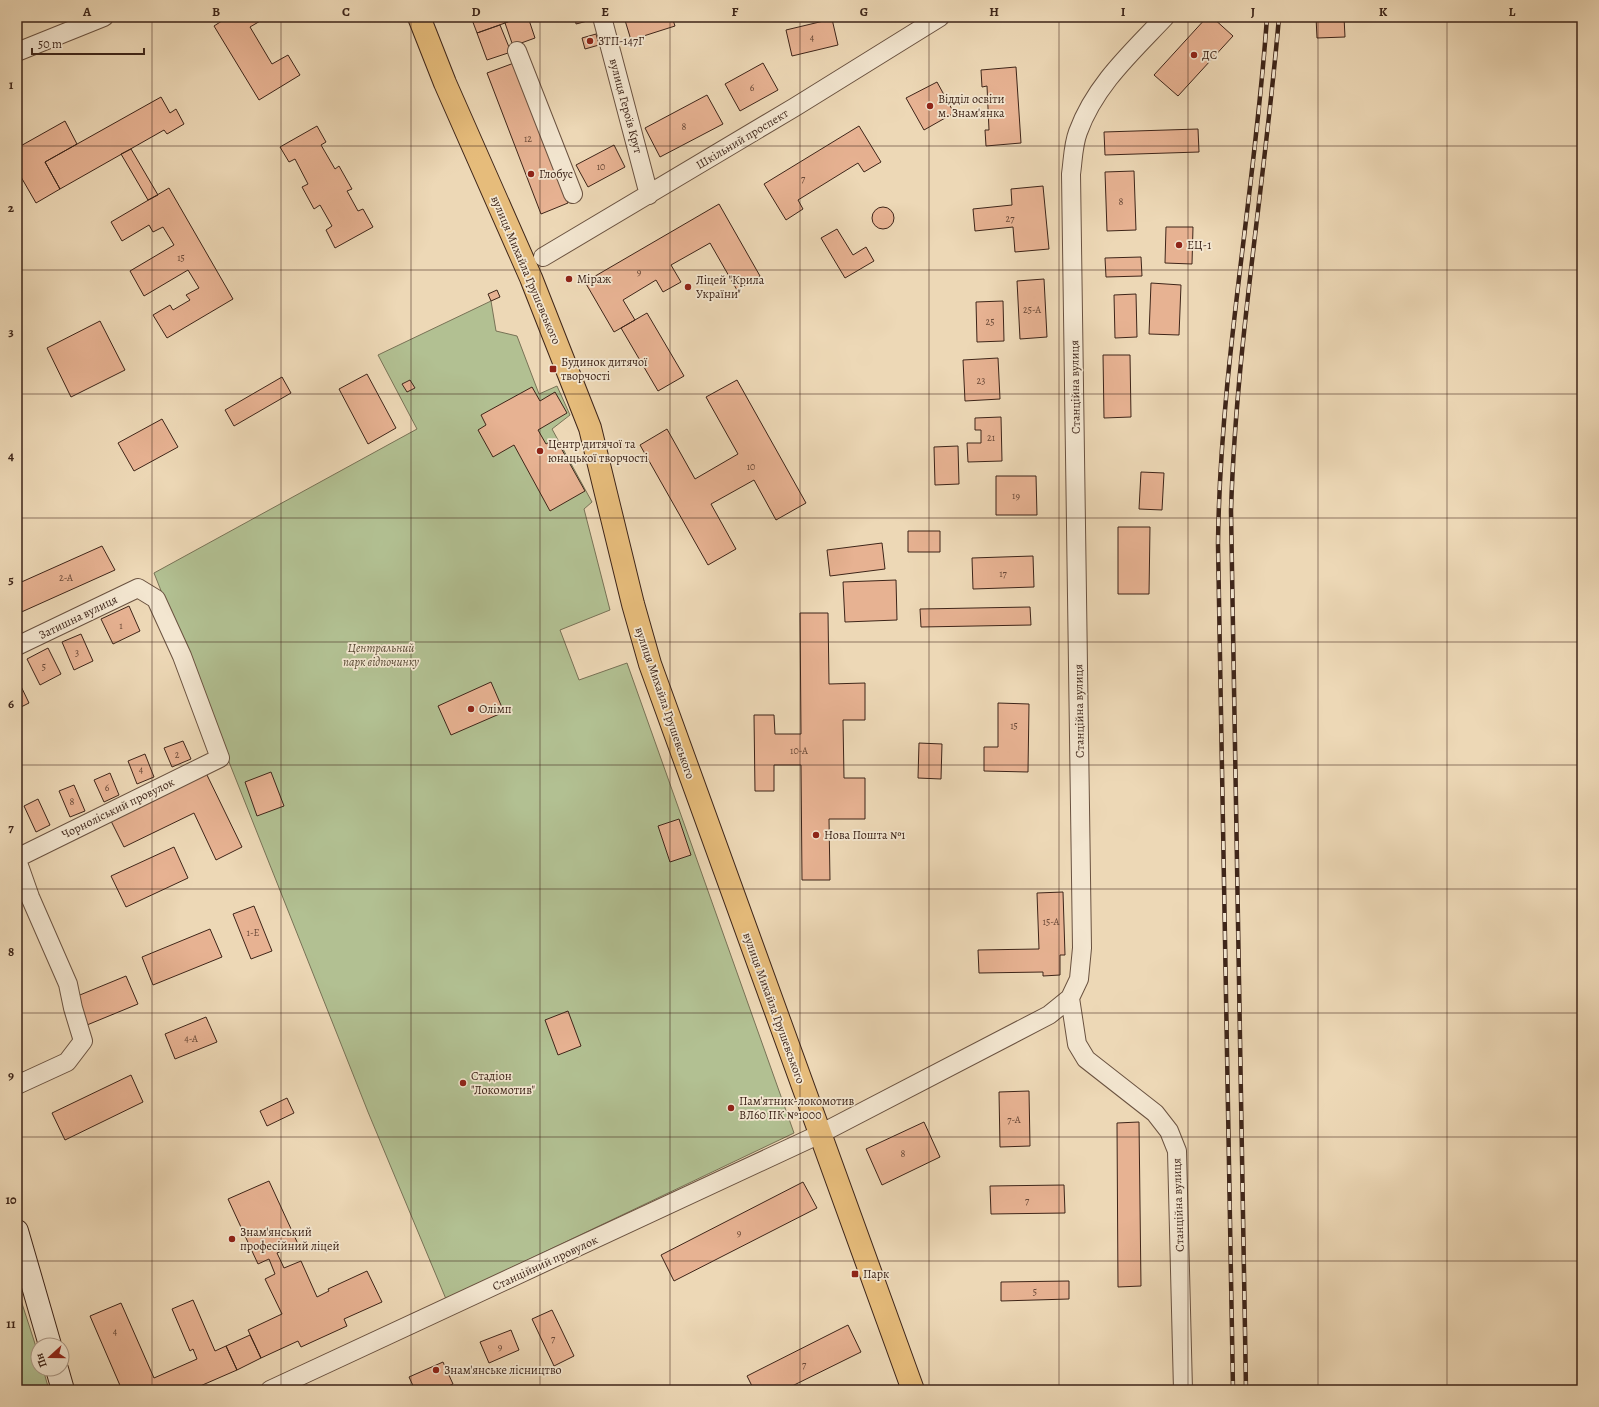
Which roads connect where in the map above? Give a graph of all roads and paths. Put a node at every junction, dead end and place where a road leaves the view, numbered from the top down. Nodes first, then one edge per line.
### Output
1 (104, 17) edge
2 (419, 17) edge
3 (602, 17) edge
4 (1165, 17) edge
5 (930, 20) edge
6 (517, 51) dead end
7 (17, 52) edge
8 (573, 194) dead end
9 (649, 195) junction
10 (543, 257) dead end
11 (17, 646) edge
12 (220, 758) joint
13 (17, 859) edge
14 (1070, 998) junction
15 (17, 1085) edge
16 (820, 1134) junction
17 (17, 1230) edge
18 (48, 1337) edge
19 (59, 1377) edge
20 (63, 1390) edge
21 (270, 1390) edge
22 (914, 1390) edge
23 (1183, 1390) edge

1 - 7 street
2 - 16 main road, вулиця Михайла Грушевського
3 - 9 street, вулиця Героїв Крут
4 - 14 street, Станційна вулиця
5 - 9 street, Шкільний проспект
6 - 8 street
9 - 10 street, Шкільний проспект
11 - 12 street, Затишна вулиця
12 - 13 street, Чорноліський провулок
13 - 15 street
14 - 16 street, Станційний провулок
14 - 23 street, Станційна вулиця
16 - 21 street, Станційний провулок
16 - 22 main road, вулиця Михайла Грушевського
17 - 18 street
19 - 20 street

